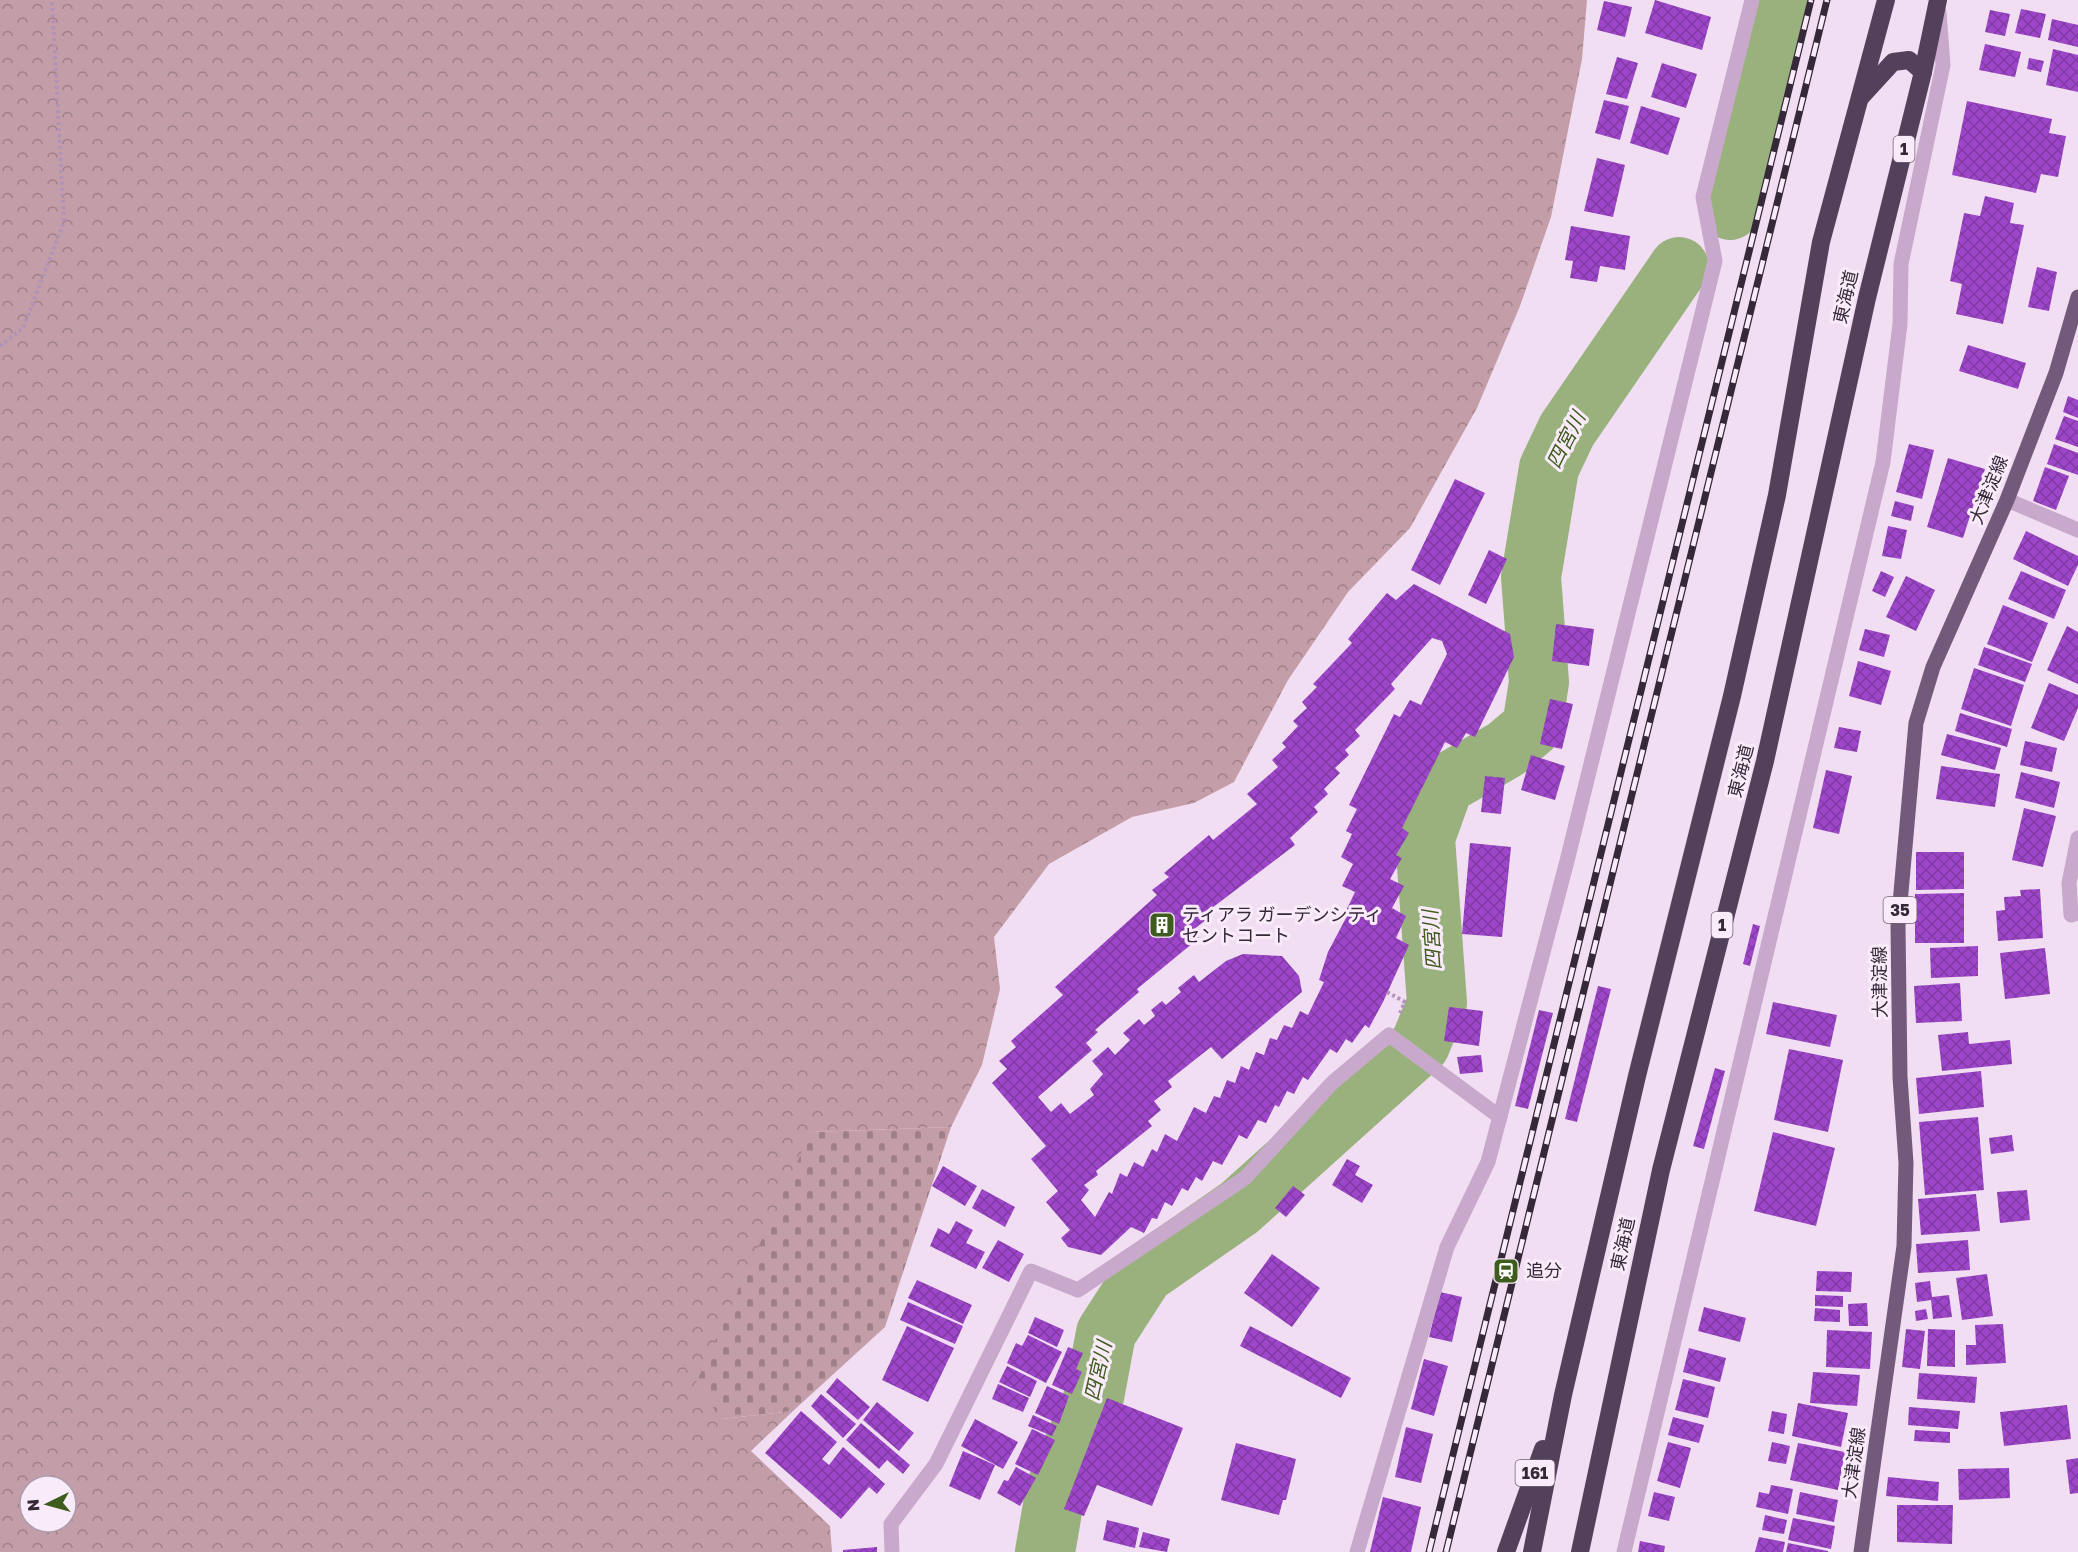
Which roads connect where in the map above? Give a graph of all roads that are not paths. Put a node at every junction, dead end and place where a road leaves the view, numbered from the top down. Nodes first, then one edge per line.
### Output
1 (1752, 0) edge
2 (1886, 0) edge
3 (1938, 0) edge
4 (1923, 72) junction
5 (1857, 101) junction
6 (2078, 297) edge
7 (2007, 500) junction
8 (2078, 530) edge
9 (2078, 838) edge
10 (2078, 913) edge
11 (1500, 1117) junction
12 (1563, 1395) junction
13 (892, 1552) edge
14 (1357, 1552) edge
15 (1506, 1552) edge
16 (1532, 1552) edge
17 (1580, 1552) edge
18 (1624, 1552) edge
19 (1861, 1552) edge

1 - 11 street
2 - 5 highway, 東海道
3 - 4 highway, 東海道 / 1
3 - 18 street
4 - 5 highway
4 - 17 highway, 東海道 / 1
5 - 12 highway, 東海道
6 - 7 main road, 大津淀線 / 35
7 - 8 street
7 - 19 main road, 大津淀線 / 35
9 - 10 street
11 - 13 street
11 - 14 street
12 - 15 highway, 161
12 - 16 highway, 東海道

